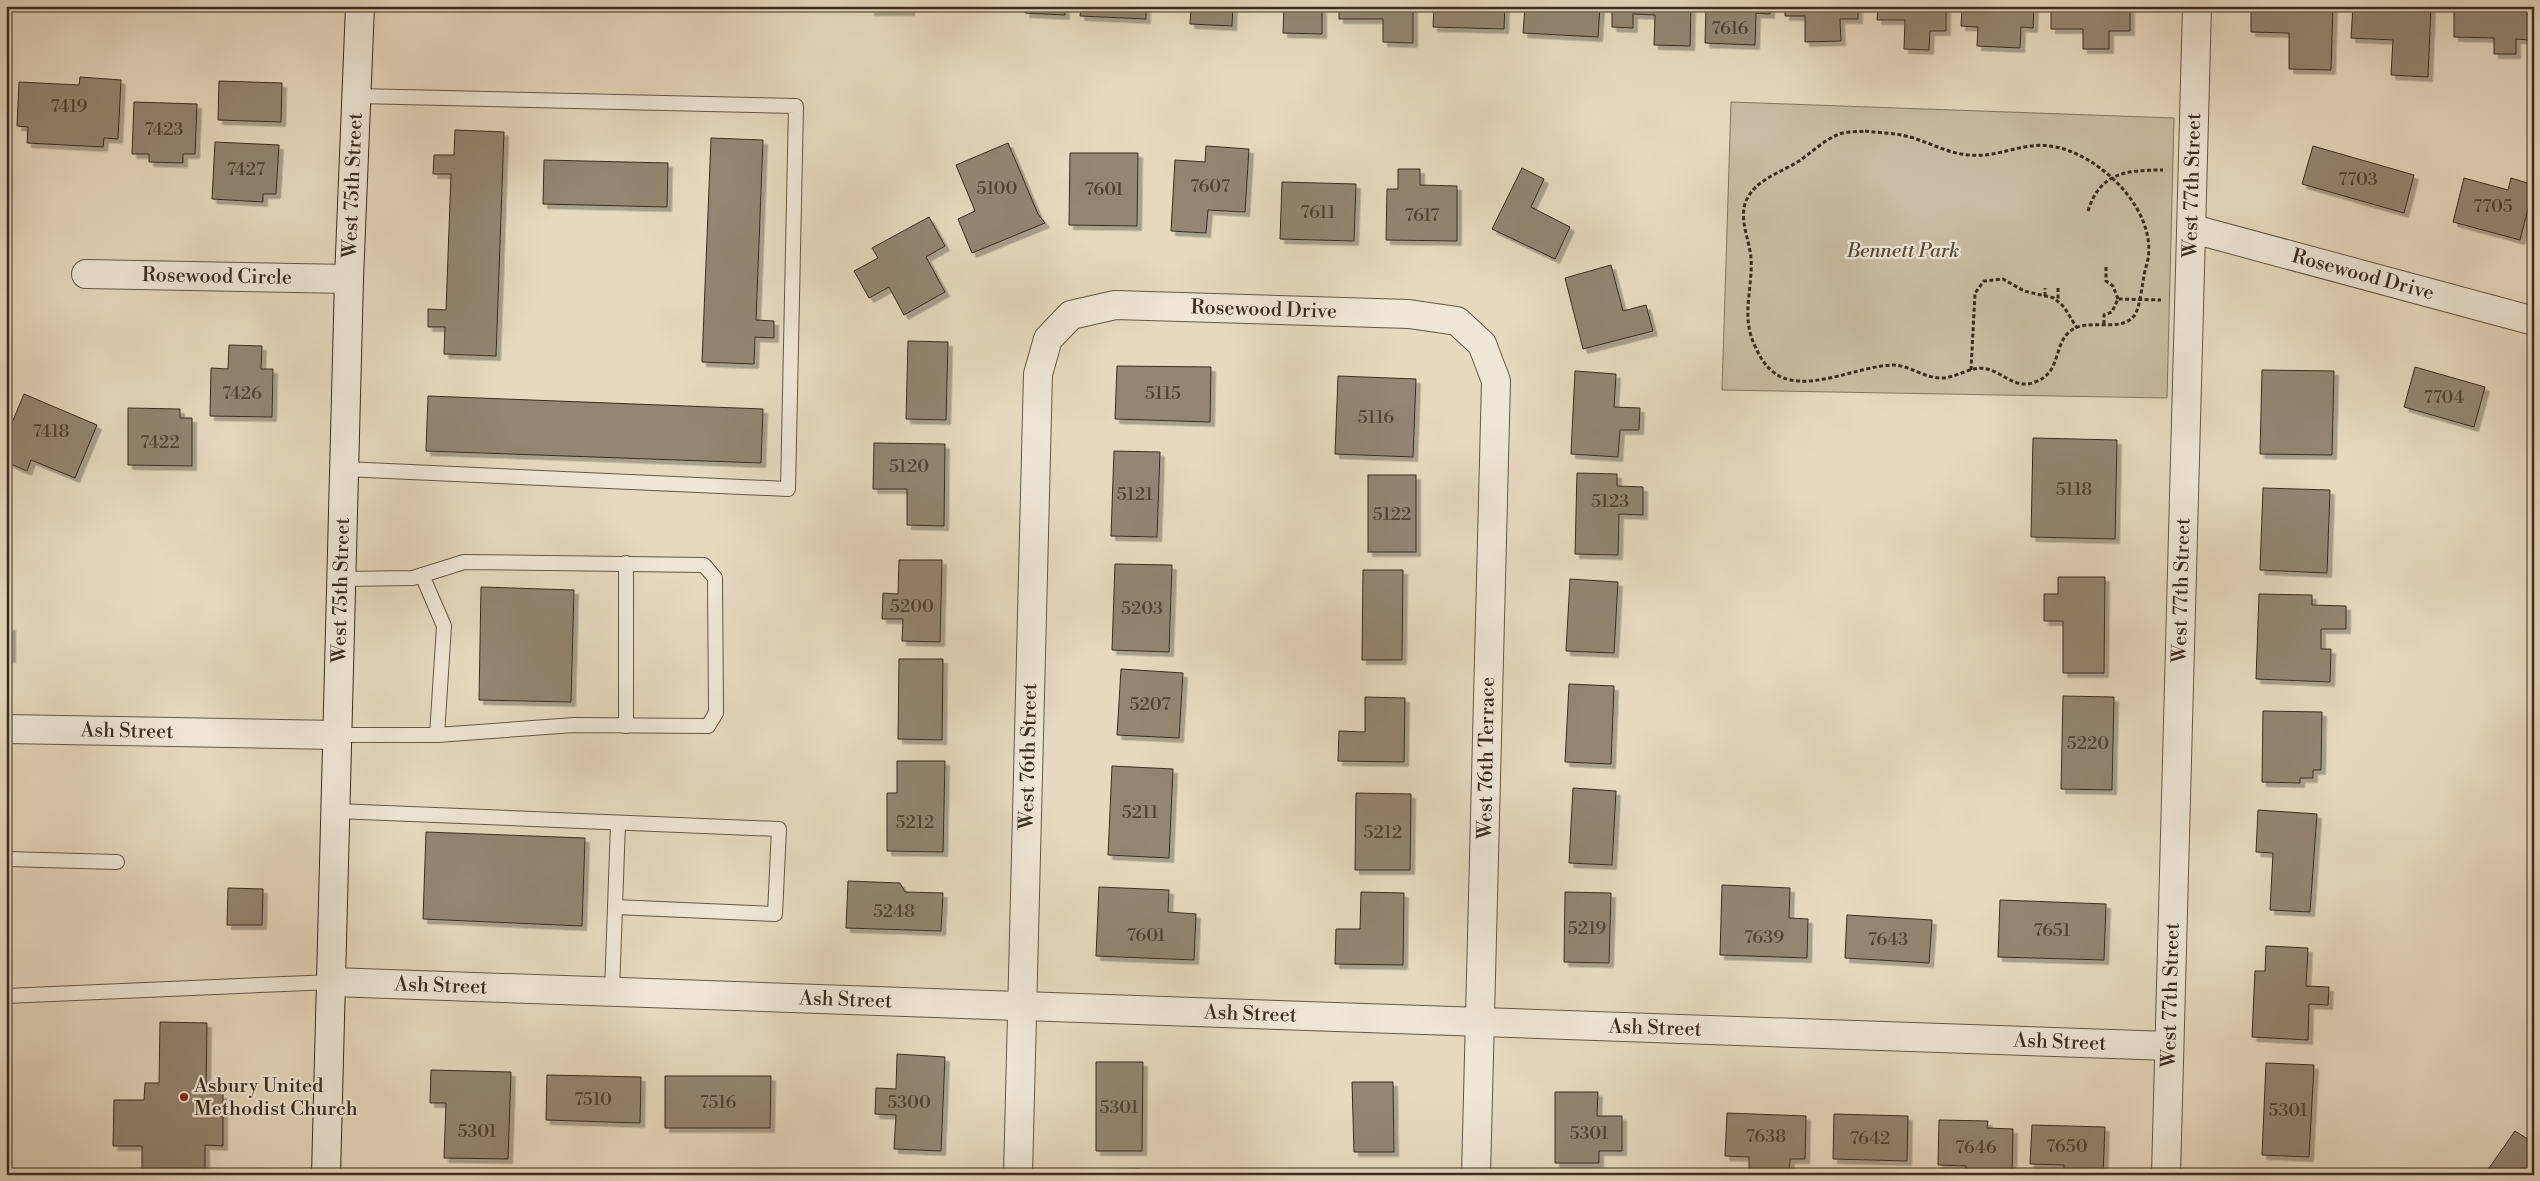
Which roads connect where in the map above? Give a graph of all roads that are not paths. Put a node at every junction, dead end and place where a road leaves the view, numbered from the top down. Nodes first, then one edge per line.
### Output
1 (360, 6) edge
2 (2198, 6) edge
3 (357, 96) junction
4 (2193, 229) junction
5 (86, 274) dead end
6 (349, 279) junction
7 (2534, 321) edge
8 (1048, 339) joint
9 (1482, 344) joint
10 (344, 469) junction
11 (626, 564) junction
12 (422, 575) junction
13 (341, 579) junction
14 (626, 726) junction
15 (6, 729) edge
16 (337, 735) junction
17 (437, 735) junction
18 (336, 811) junction
19 (618, 823) junction
20 (6, 859) edge
21 (117, 862) dead end
22 (615, 907) junction
23 (332, 982) junction
24 (612, 991) junction
25 (6, 996) edge
26 (1022, 1005) junction
27 (1480, 1023) junction
28 (2169, 1046) junction
29 (326, 1175) edge
30 (1018, 1175) edge
31 (1476, 1175) edge
32 (2166, 1175) edge

1 - 3 street, West 75th Street
2 - 4 street, West 77th Street
3 - 6 street, West 75th Street
3 - 10 lane
4 - 7 street, Rosewood Drive
4 - 28 street, West 77th Street
5 - 6 street, Rosewood Circle
6 - 10 street, West 75th Street
8 - 9 street, Rosewood Drive
8 - 26 street, West 76th Street
9 - 27 street, West 76th Terrace
10 - 13 street, West 75th Street
11 - 12 lane
11 - 14 lane
11 - 14 lane
12 - 13 lane
12 - 17 lane
13 - 16 street, West 75th Street
14 - 17 lane
15 - 16 street, Ash Street
16 - 17 lane
16 - 18 street, West 75th Street
18 - 19 lane
18 - 23 street, West 75th Street
19 - 22 lane
19 - 22 lane
20 - 21 lane
22 - 24 lane
23 - 24 street, Ash Street
23 - 25 lane
23 - 29 street, West 75th Street
24 - 26 street, Ash Street
26 - 27 street, Ash Street
26 - 30 street, West 76th Street
27 - 28 street, Ash Street
27 - 31 street, West 76th Terrace
28 - 32 street, West 77th Street

